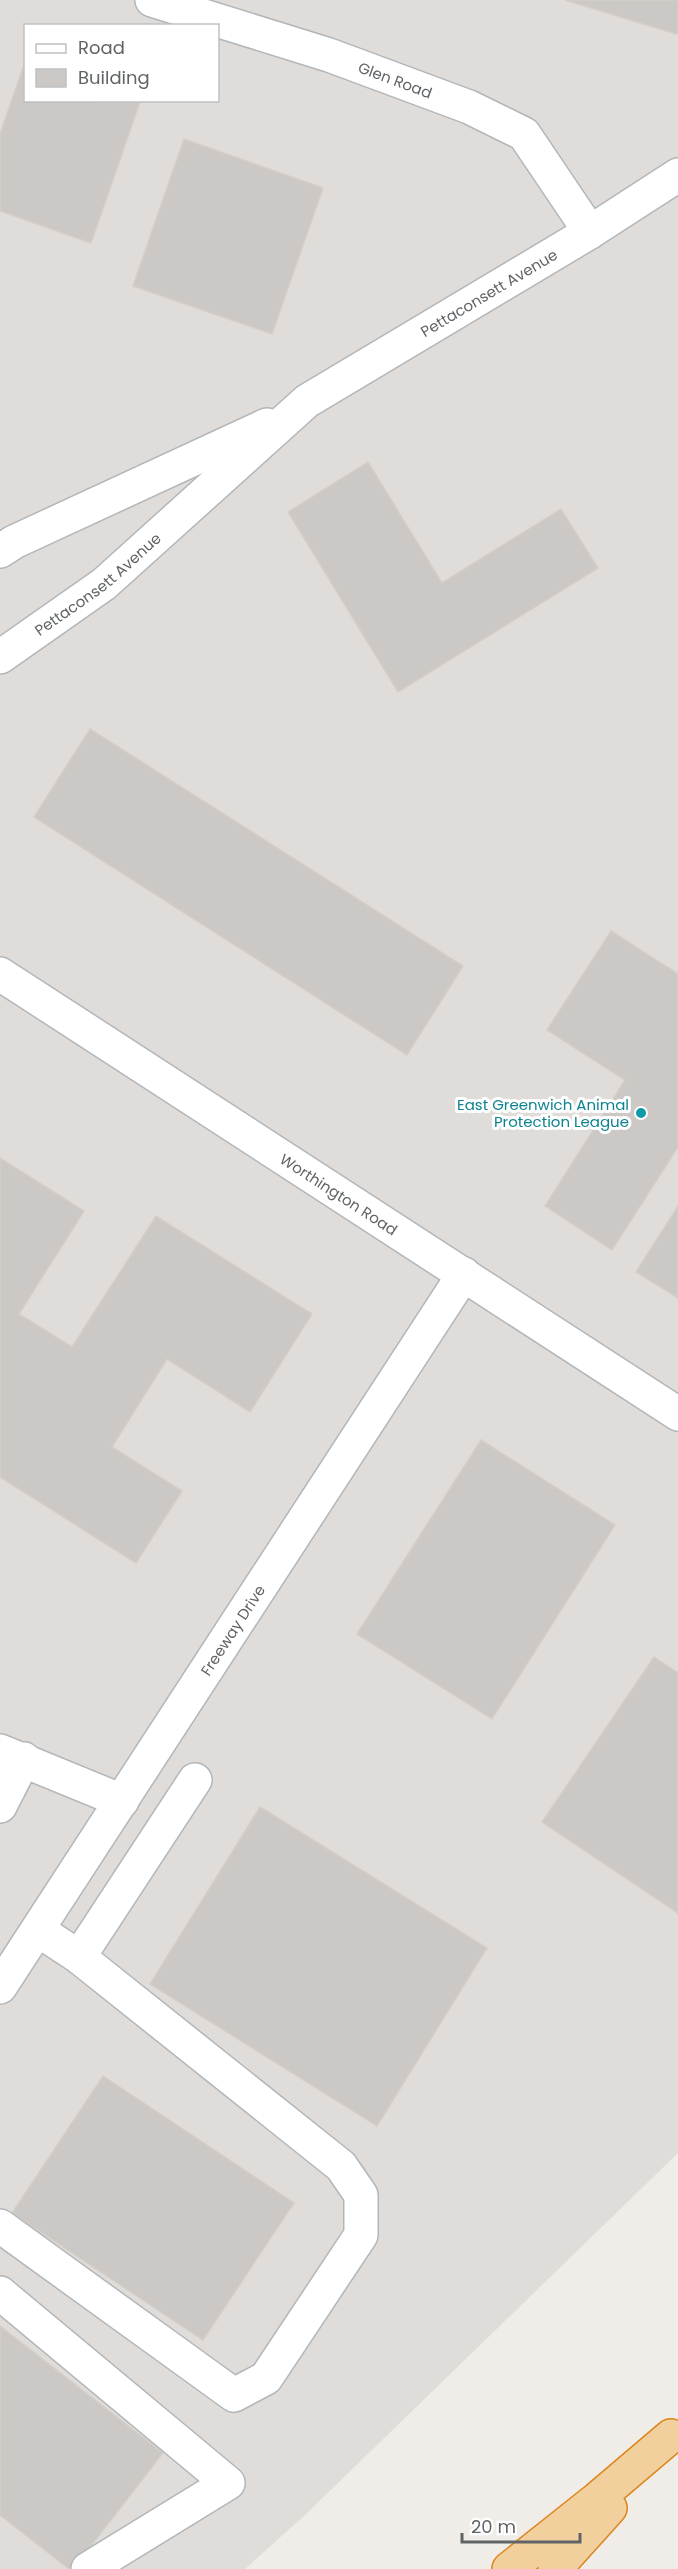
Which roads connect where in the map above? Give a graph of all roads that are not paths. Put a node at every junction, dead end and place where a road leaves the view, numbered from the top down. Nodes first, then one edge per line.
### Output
1 (152, 0) edge
2 (678, 175) edge
3 (590, 232) junction
4 (299, 410) junction
5 (0, 551) edge
6 (0, 657) edge
7 (0, 974) edge
8 (464, 1274) junction
9 (678, 1414) edge
10 (12, 1755) edge
11 (195, 1780) dead end
12 (122, 1801) junction
13 (0, 1806) edge
14 (38, 1930) junction
15 (79, 1957) junction
16 (0, 1987) edge
17 (0, 2226) edge
18 (0, 2293) edge
19 (674, 2431) edge
20 (88, 2569) edge
21 (508, 2569) edge
22 (555, 2569) edge

1 - 3 street, Glen Road
2 - 3 street, Pettaconsett Avenue
3 - 4 street, Pettaconsett Avenue
4 - 5 street, Pettaconsett Avenue
4 - 6 street, Pettaconsett Avenue
7 - 8 street, Worthington Road
8 - 9 street, Worthington Road
8 - 12 street, Freeway Drive
10 - 12 street
10 - 13 street
11 - 15 street
12 - 14 street, Freeway Drive
14 - 15 street
14 - 16 street, Freeway Drive
15 - 17 street
18 - 20 street
19 - 21 highway
19 - 22 highway

